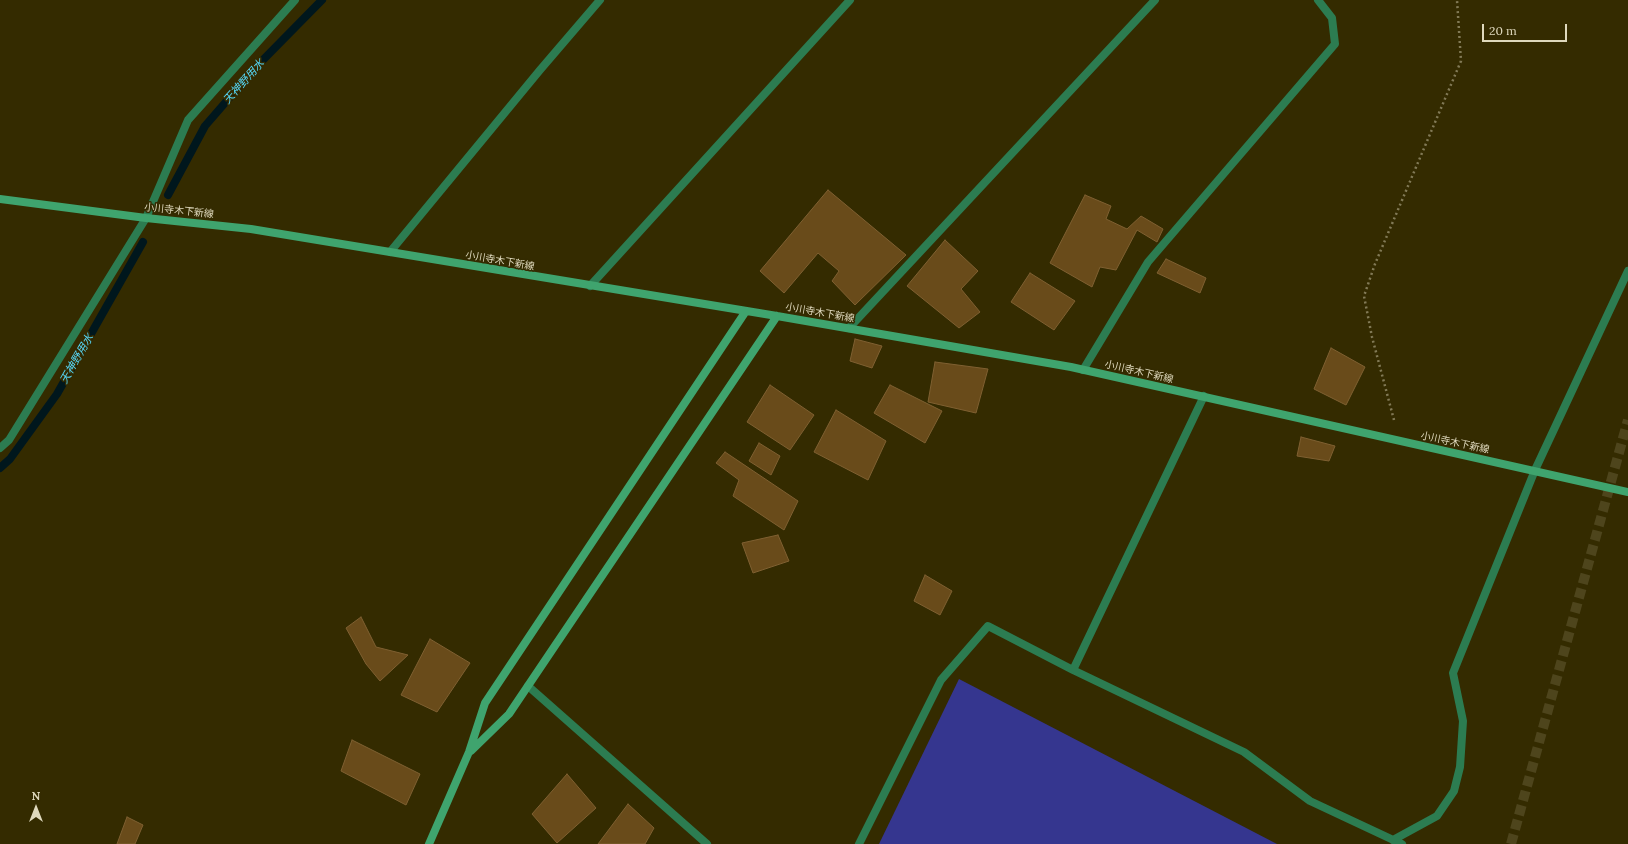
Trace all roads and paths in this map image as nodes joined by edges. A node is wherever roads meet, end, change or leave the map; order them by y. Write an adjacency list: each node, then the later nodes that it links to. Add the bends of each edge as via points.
1 (295, 0): 8 (street, via 188,120)
2 (600, 0): 9 (street)
3 (850, 0): 11 (street)
4 (1155, 0): 14 (street)
5 (1318, 0): 15 (street, via 1332,18 1335,44 1148,262)
6 (1457, 0): 17 (path, via 1461,61 1375,264 1364,296 1372,337)
7 (0, 198): 8 (main road, 小川寺木下新線)
8 (146, 218): 9 (main road, 小川寺木下新線, via 251,229); 18 (street, via 9,440)
9 (390, 252): 11 (main road, 小川寺木下新線)
10 (1628, 271): 19 (street)
11 (590, 286): 12 (main road, 小川寺木下新線)
12 (746, 311): 13 (main road, 小川寺木下新線); 23 (main road, via 485,703)
13 (777, 316): 14 (main road, 小川寺木下新線); 22 (main road)
14 (849, 328): 15 (main road, 小川寺木下新線)
15 (1083, 370): 16 (main road, 小川寺木下新線)
16 (1204, 396): 17 (main road, 小川寺木下新線); 21 (street)
17 (1400, 441): 19 (main road, 小川寺木下新線)
18 (0, 448)
19 (1535, 470): 20 (main road, 小川寺木下新線); 24 (street, via 1453,673 1463,721 1460,767 1454,791 1437,816)
20 (1628, 492)
21 (1073, 670): 24 (street, via 1244,752 1310,801); 27 (street, via 988,626 941,680)
22 (528, 686): 23 (main road, via 509,714); 26 (street)
23 (470, 752): 25 (main road)
24 (1393, 840): 28 (street)
25 (429, 844)
26 (707, 844)
27 (859, 844)
28 (1402, 844)

